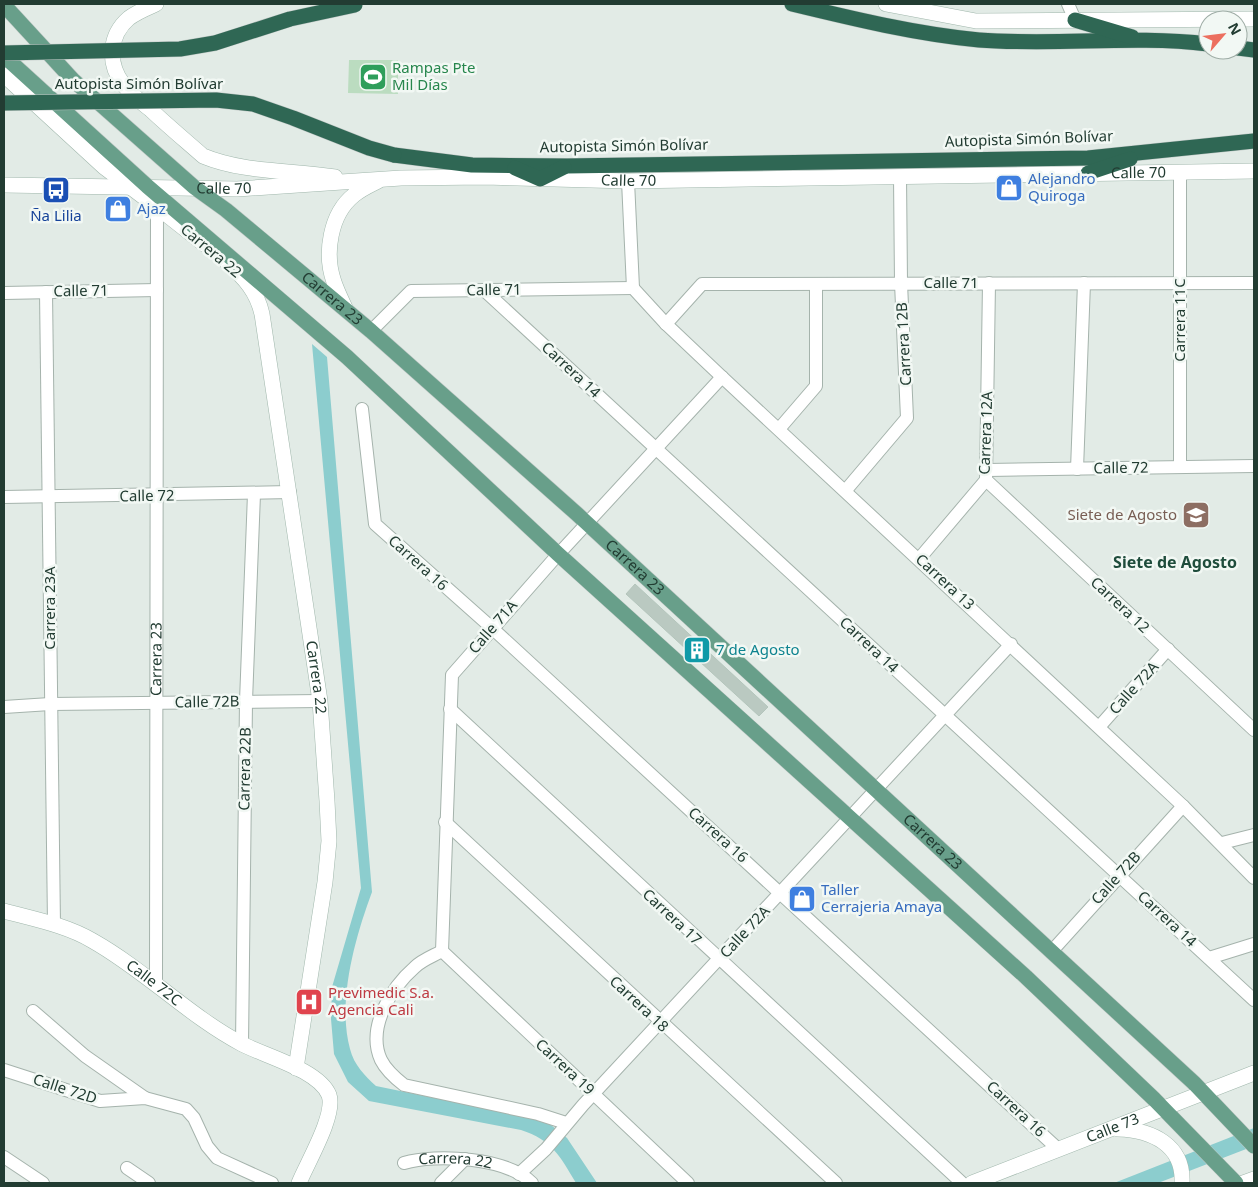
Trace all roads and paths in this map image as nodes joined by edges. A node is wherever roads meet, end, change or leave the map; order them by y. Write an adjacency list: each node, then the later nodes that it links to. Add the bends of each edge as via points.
1 (4, 4): 28 (main road, Carrera 23, via 73,80)
2 (156, 4): 24 (street, via 130,17 121,26 114,39 112,54 123,84 143,104 204,156 215,161 243,168 309,172)
3 (358, 4): 11 (highway, bridge, via 290,19 215,43 180,49)
4 (792, 4): 9 (highway, via 911,31 980,40)
5 (886, 4): 8 (street, via 976,21)
6 (1068, 4): 8 (street)
7 (1254, 19): 8 (street)
8 (1075, 20): 9 (highway)
9 (1145, 41): 10 (highway)
10 (1198, 44)
11 (4, 55): 29 (main road)
12 (4, 75): 27 (street)
13 (4, 103): 16 (highway, Autopista Simón Bolívar, bridge, via 216,100 244,103 394,155)
14 (1254, 141): 15 (highway, Autopista Simón Bolívar)
15 (1157, 150): 17 (highway, Autopista Simón Bolívar, via 1088,158); 20 (highway)
16 (508, 165): 17 (highway, Autopista Simón Bolívar); 23 (highway)
17 (567, 166): 23 (highway)
18 (1254, 171): 19 (street, Calle 70)
19 (1180, 172): 20 (street, Calle 70); 35 (street, Carrera 11C)
20 (1088, 173): 21 (street, Calle 70)
21 (900, 176): 25 (street, Calle 70); 30 (street, Carrera 12B)
22 (382, 178): 23 (street, Calle 70); 24 (street, Calle 70); 41 (street, via 354,195 332,231 329,250 333,281)
23 (540, 179): 25 (street, Calle 70)
24 (357, 180): 28 (street, Calle 70, via 237,189)
25 (628, 181): 36 (street)
26 (4, 185): 27 (street, Calle 70)
27 (126, 186): 29 (street, Calle 70); 29 (street)
28 (194, 188): 29 (street, Calle 70); 41 (main road, Carrera 23, via 226,210)
29 (154, 196): 37 (street, Carrera 23); 53 (street, Carrera 22, via 237,272 259,300); 59 (main road, via 347,358)
30 (901, 283): 31 (street, Calle 71); 34 (street, Calle 71); 52 (street, Carrera 12B, via 907,418)
31 (990, 283): 32 (street, Calle 71); 51 (street, Carrera 12A)
32 (1084, 283): 35 (street, Calle 71); 50 (street)
33 (1254, 283): 35 (street, Calle 71)
34 (816, 284): 42 (street, Calle 71, via 702,284); 46 (street, via 816,386)
35 (1180, 284): 49 (street, Carrera 11C)
36 (633, 288): 38 (street, Calle 71); 42 (street, Carrera 13)
37 (157, 290): 39 (street, Calle 71); 55 (street, Carrera 23)
38 (484, 290): 43 (street, Calle 71, via 411,292); 47 (street, Carrera 14)
39 (46, 292): 40 (street, Calle 71); 57 (street, Carrera 23A)
40 (4, 294)
41 (346, 310): 43 (main road, Carrera 23)
42 (666, 324): 44 (street, Carrera 13)
43 (371, 331): 58 (main road, Carrera 23)
44 (722, 377): 46 (street, Carrera 13); 47 (street, Calle 71A)
45 (362, 409): 61 (street, Carrera 16, via 375,524)
46 (779, 429): 52 (street, Carrera 13)
47 (656, 448): 58 (street, Calle 71A); 70 (street, Carrera 14)
48 (1254, 466): 49 (street, Calle 72)
49 (1180, 467): 50 (street, Calle 72)
50 (1077, 469): 51 (street, Calle 72)
51 (987, 475): 60 (street, Carrera 12A); 63 (street, Carrera 12)
52 (846, 490): 60 (street, Carrera 13)
53 (290, 492): 54 (street, Calle 72); 64 (street, Carrera 22)
54 (254, 494): 55 (street, Calle 72); 65 (street, Carrera 22B)
55 (157, 496): 57 (street, Calle 72); 66 (street, Carrera 23)
56 (4, 497): 57 (street, Calle 72)
57 (49, 497): 67 (street, Carrera 23A)
58 (588, 523): 59 (street, Calle 71A); 73 (main road, Carrera 23)
59 (558, 554): 61 (street, Calle 71A); 75 (main road)
60 (919, 559): 62 (street, Carrera 13)
61 (492, 628): 69 (street, Calle 71A, via 452,674); 81 (street, Carrera 16)
62 (1011, 644): 70 (street, Calle 72A); 71 (street, Carrera 13)
63 (1168, 649): 71 (street, Calle 72A); 72 (street, Carrera 12)
64 (320, 700): 65 (street, Calle 72B); 94 (street, Carrera 22, via 329,841 326,882)
65 (246, 701): 66 (street, Calle 72B); 93 (street, Carrera 22B)
66 (156, 703): 67 (street, Calle 72B); 89 (street, Carrera 23)
67 (50, 704): 68 (street, Calle 72B); 83 (street, Carrera 23A)
68 (4, 707)
69 (450, 709): 76 (street, Calle 71A); 88 (street, Carrera 17)
70 (946, 715): 73 (street, Calle 72A); 79 (street, Carrera 14)
71 (1099, 727): 74 (street, Carrera 13)
72 (1254, 730)
73 (878, 789): 75 (street, Calle 72A); 86 (main road, Carrera 23)
74 (1183, 806): 78 (street, Carrera 13); 79 (street, Calle 72B)
75 (851, 817): 81 (street, Calle 72A); 100 (main road, via 1026,977)
76 (445, 822): 85 (street, Calle 71A); 92 (street, Carrera 18)
77 (1254, 835): 78 (street)
78 (1222, 843): 80 (street, Carrera 13)
79 (1119, 875): 86 (street, Calle 72B); 87 (street, Carrera 14)
80 (1254, 878)
81 (781, 893): 88 (street, Calle 72A); 104 (street, Carrera 16)
82 (4, 911): 83 (street, Calle 72C)
83 (54, 924): 89 (street, Calle 72C, via 93,940)
84 (1254, 944): 87 (street)
85 (442, 951): 97 (street, Carrera 19); 101 (street, via 416,965 391,992 380,1021 377,1042 380,1059 389,1073 404,1085 538,1114)
86 (1050, 952): 99 (main road, Carrera 23)
87 (1209, 958): 90 (street, Carrera 14)
88 (719, 960): 92 (street, Calle 72A); 121 (street, Carrera 17)
89 (156, 984): 93 (street, Calle 72C)
90 (1254, 1000)
91 (33, 1011): 98 (street, via 86,1056)
92 (660, 1023): 97 (street, Calle 72A); 120 (street, Carrera 18)
93 (242, 1044): 94 (street, Calle 72C)
94 (296, 1068): 110 (street, via 325,1087 330,1100 328,1117)
95 (4, 1070): 98 (street, Calle 72D, via 100,1102)
96 (1254, 1073): 99 (street, Calle 73)
97 (594, 1094): 101 (street, Calle 72A); 119 (street, Carrera 19)
98 (145, 1098): 115 (street, Calle 72D, via 186,1109 217,1158)
99 (1208, 1098): 100 (street, Calle 73); 103 (main road, Carrera 23)
100 (1168, 1114): 102 (street, Calle 73); 112 (main road)
101 (564, 1126): 109 (street, Calle 72A, via 546,1149)
102 (1114, 1129): 104 (street, Calle 73); 123 (street, via 1159,1137 1172,1150 1181,1168)
103 (1254, 1146)
104 (1058, 1149): 122 (street, Calle 73)
105 (4, 1157): 113 (street)
106 (465, 1159): 107 (street, Carrera 22, via 434,1157); 109 (street, Carrera 22); 117 (street)
107 (404, 1163)
108 (127, 1168): 114 (street)
109 (519, 1174): 118 (street, Carrera 22)
110 (302, 1178): 116 (street)
111 (1254, 1179): 112 (street)
112 (1237, 1182)
113 (43, 1183)
114 (149, 1183)
115 (272, 1183)
116 (315, 1183)
117 (441, 1183)
118 (532, 1183)
119 (688, 1183)
120 (836, 1183)
121 (962, 1183)
122 (972, 1183)
123 (1182, 1183)

